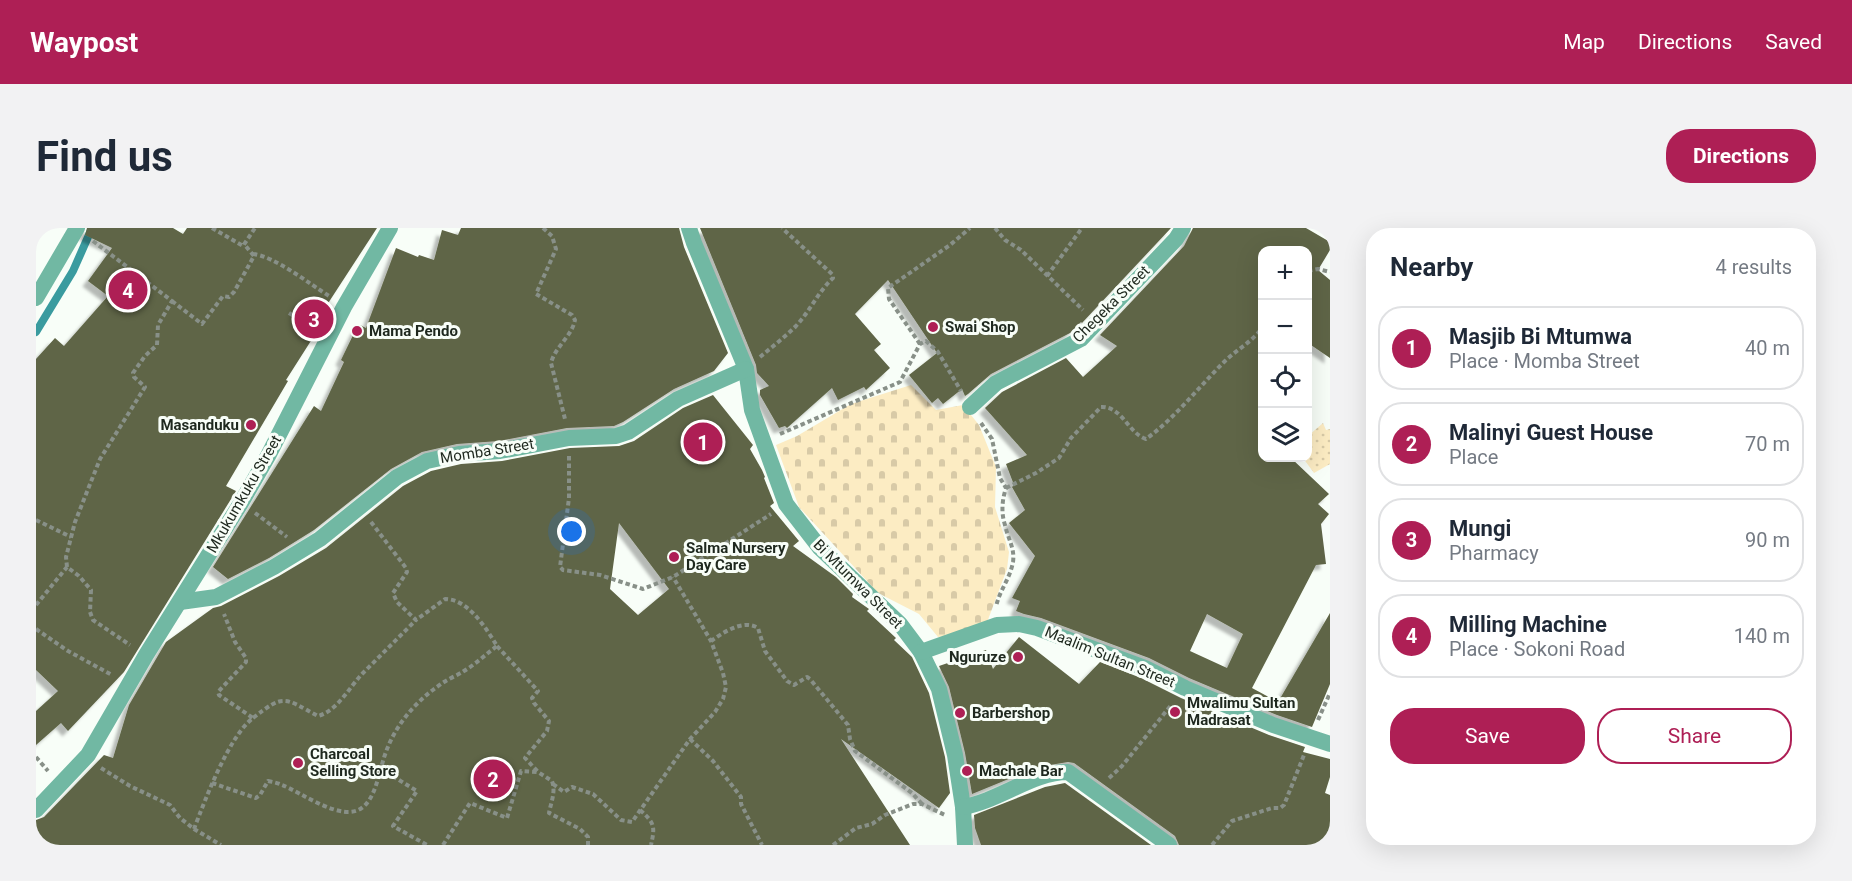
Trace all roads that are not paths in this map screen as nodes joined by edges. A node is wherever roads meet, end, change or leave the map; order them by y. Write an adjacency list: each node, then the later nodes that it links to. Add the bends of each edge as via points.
1 (77, 228): 5 (street)
2 (390, 228): 8 (street, Mkukumkuku Street, via 344,307 268,456)
3 (689, 228): 6 (street, Bi Mtumwa Street)
4 (1183, 228): 7 (street, Chegeka Street, via 1081,339 996,383)
5 (36, 298)
6 (746, 369): 8 (street, Momba Street, via 678,399 616,436 569,438 427,461 397,477 327,534 246,583 216,597); 9 (street, Bi Mtumwa Street, via 752,410 786,504 820,548 900,624)
7 (970, 407)
8 (180, 602): 11 (street, Mkukumkuku Street, via 88,755)
9 (921, 652): 10 (street, Maalim Sultan Street, via 993,625 1019,624 1145,668 1273,725); 12 (street, Bi Mtumwa Street, via 939,689 955,755)
10 (1330, 744)
11 (36, 810)
12 (963, 813): 13 (street, Bi Mtumwa Street); 14 (street, via 1035,780 1068,772)
13 (965, 845)
14 (1170, 845)

